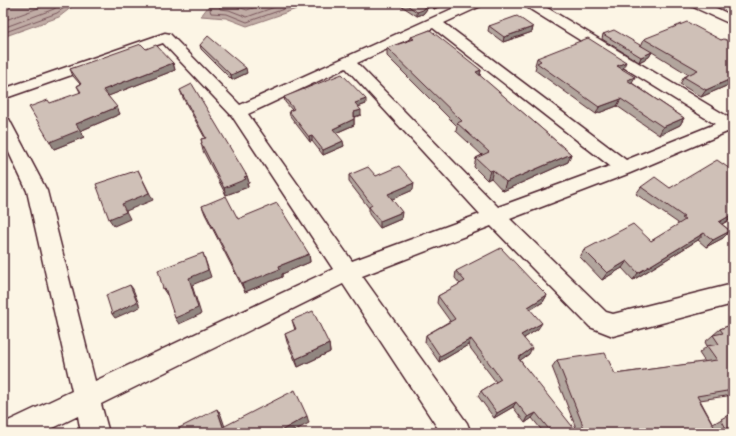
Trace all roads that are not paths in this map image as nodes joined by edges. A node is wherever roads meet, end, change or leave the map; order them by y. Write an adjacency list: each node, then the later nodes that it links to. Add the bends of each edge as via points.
1 (476, 3): 5 (street)
2 (530, 3): 10 (street)
3 (696, 3): 4 (street)
4 (733, 21)
5 (434, 22): 6 (street); 11 (street)
6 (348, 62): 8 (street); 12 (street)
7 (3, 94): 8 (street, via 165,37)
8 (238, 112): 13 (street)
9 (3, 123): 15 (street, via 37,191)
10 (732, 125): 11 (street)
11 (624, 168): 12 (street)
12 (495, 217): 13 (street); 14 (street, via 598,320 605,323 613,325)
13 (346, 272): 15 (street); 18 (street)
14 (733, 294)
15 (87, 398): 16 (street); 17 (street)
16 (14, 433)
17 (95, 433)
18 (457, 433)

